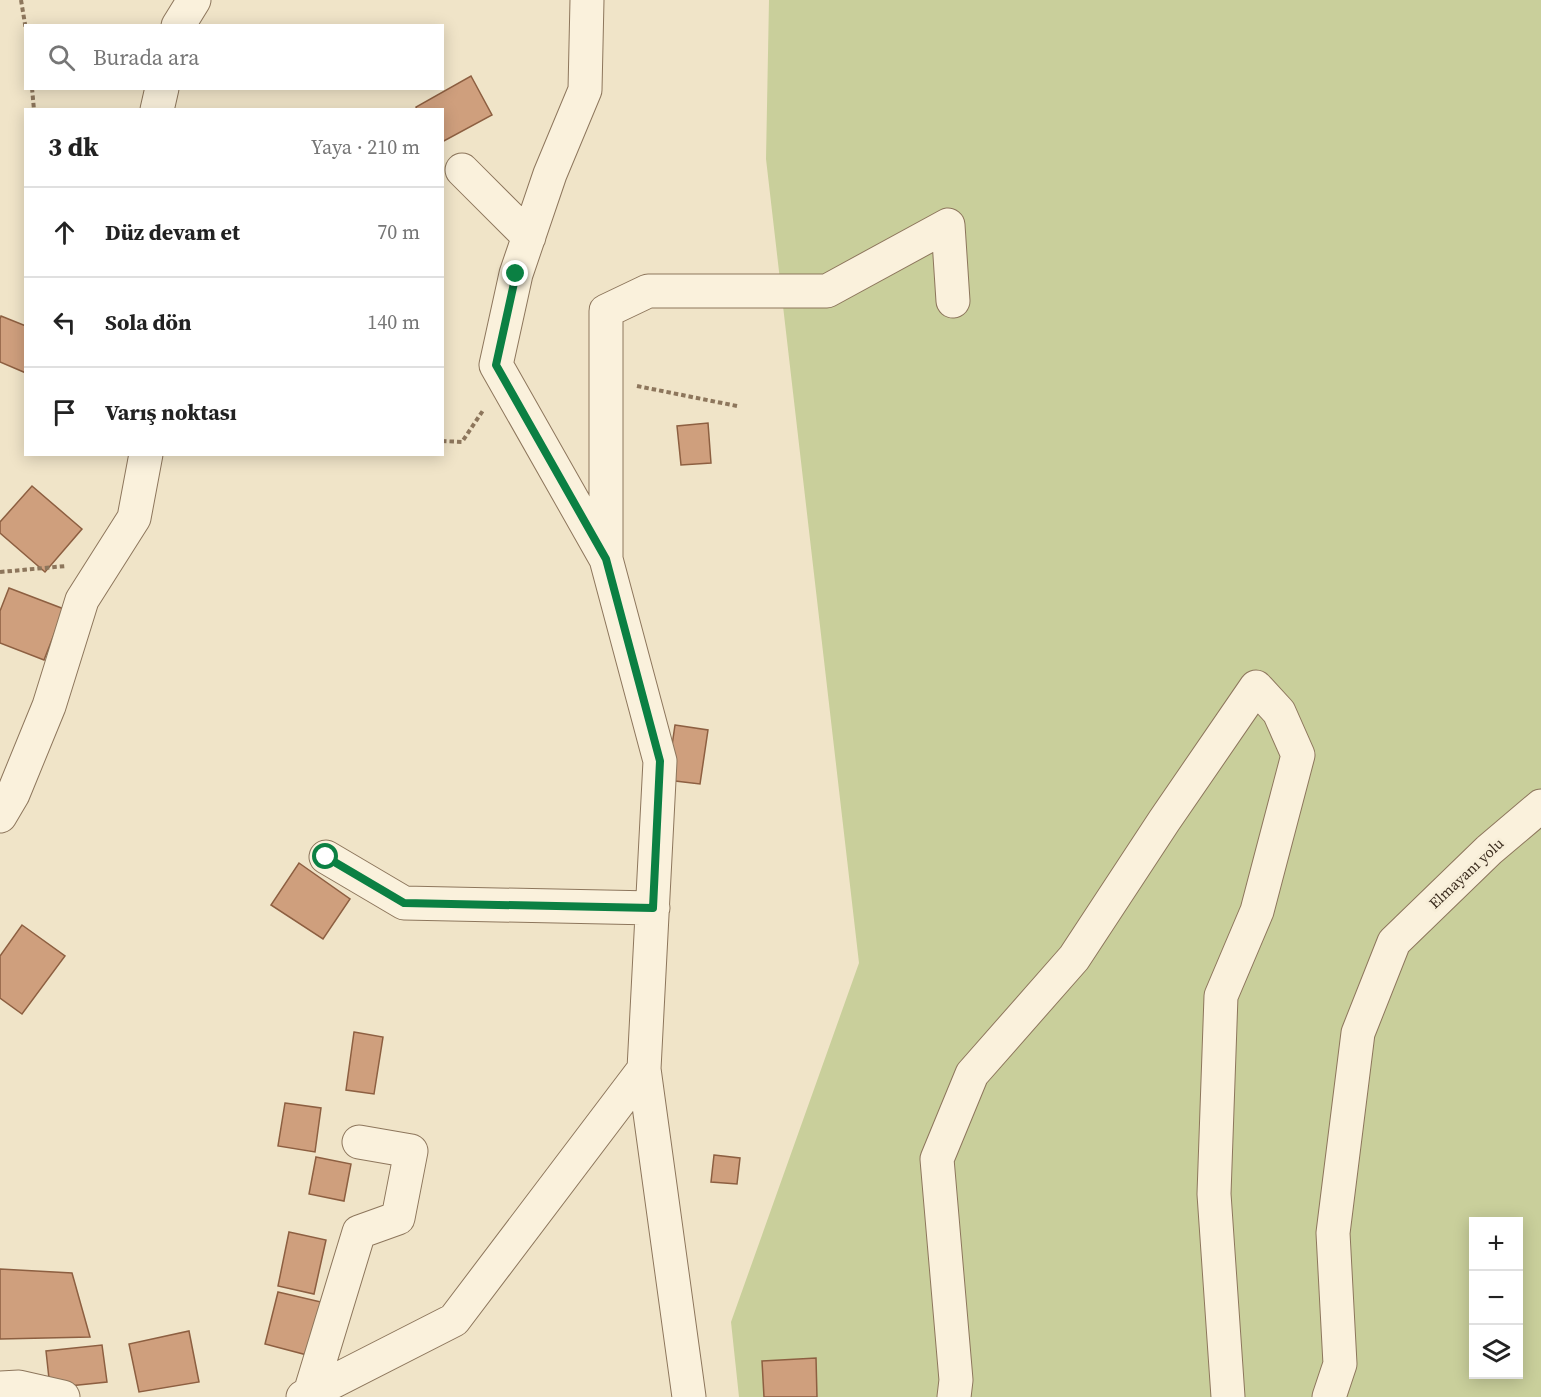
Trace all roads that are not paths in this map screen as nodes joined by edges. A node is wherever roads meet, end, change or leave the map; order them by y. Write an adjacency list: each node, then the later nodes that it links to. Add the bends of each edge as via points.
1 (194, 0): 3 (street)
2 (587, 0): 7 (street, via 585,90)
3 (179, 24)
4 (162, 90): 5 (street)
5 (157, 108)
6 (462, 170): 7 (street)
7 (529, 237): 10 (street, via 516,274 496,365)
8 (952, 301): 10 (street, via 948,225 827,291 648,291 606,311)
9 (146, 456): 12 (street, via 134,518 82,600 49,706 14,794)
10 (606, 559): 14 (street, via 660,761)
11 (1541, 806): 23 (street, Elmayanı yolu, via 1489,849 1394,942 1358,1033 1333,1233 1340,1364)
12 (0, 816)
13 (326, 857): 14 (street, via 404,903)
14 (653, 908): 15 (street)
15 (644, 1069): 18 (street, via 454,1320); 20 (street)
16 (359, 1142): 18 (street, via 411,1151 398,1218 359,1232)
17 (13, 1391): 19 (street)
18 (306, 1395)
19 (63, 1397)
20 (689, 1397)
21 (954, 1397): 22 (street, via 956,1380 937,1159 972,1074 1074,958 1256,687 1280,712 1298,754 1257,911 1221,996 1214,1194)
22 (1228, 1397)
23 (1329, 1397)

